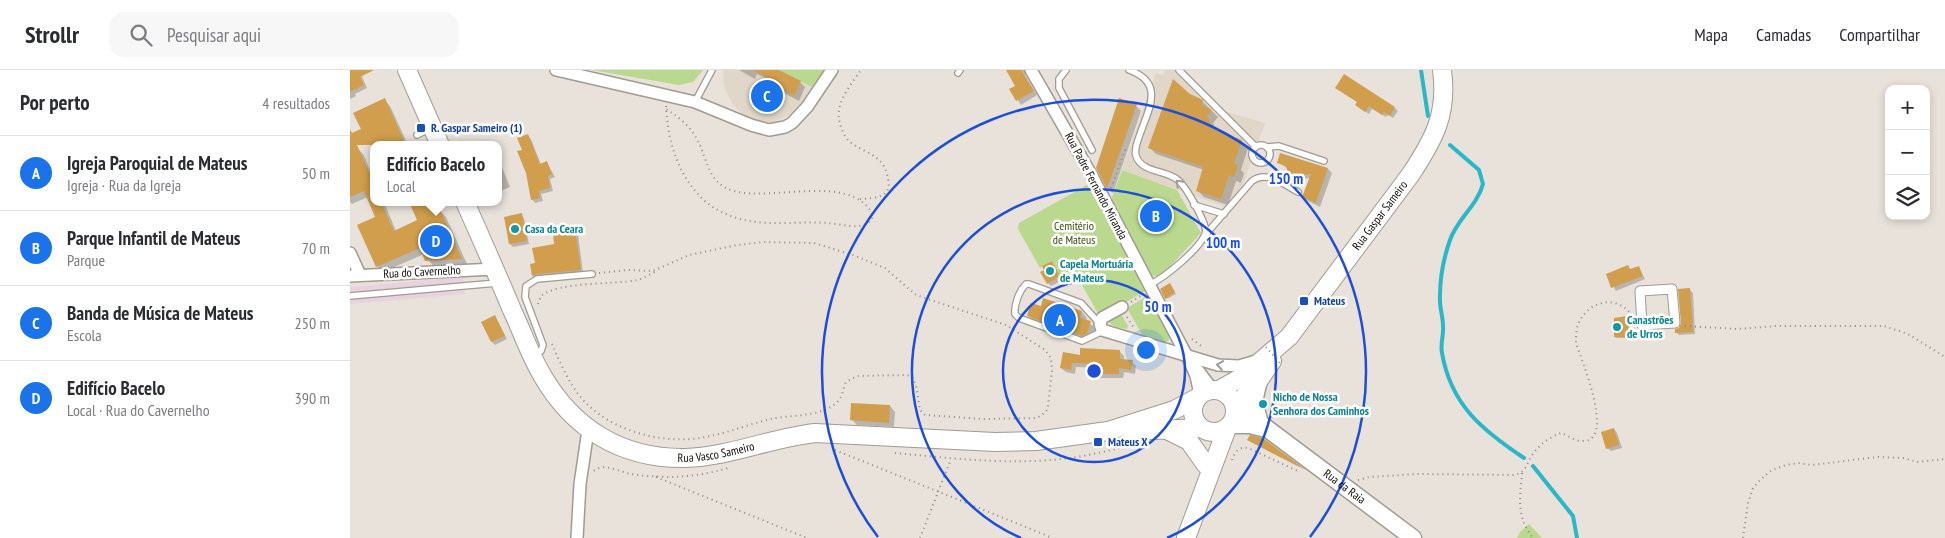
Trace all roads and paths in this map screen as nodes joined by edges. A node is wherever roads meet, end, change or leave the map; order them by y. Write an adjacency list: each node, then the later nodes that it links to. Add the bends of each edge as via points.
1 (407, 70): 14 (main road, via 424,131)
2 (556, 70): 11 (street)
3 (712, 70): 12 (lane)
4 (832, 70): 12 (street, via 807,107 785,127 760,128)
5 (861, 70): 24 (path, via 839,110 840,126 848,139 881,162 888,175 889,188 877,198)
6 (1066, 70): 18 (lane, via 1059,79 1059,88)
7 (1129, 70): 15 (lane, via 1142,76 1152,91)
8 (1179, 70): 16 (lane)
9 (1442, 70): 45 (main road, Rua Gaspar Sameiro, via 1444,100 1441,116 1426,150 1309,312)
10 (1036, 72): 34 (street, Rua Padre Fernando Miranda)
11 (665, 94): 12 (street); 13 (path)
12 (695, 102)
13 (666, 109): 24 (path, via 693,132 710,172 724,188 765,195 834,191); 24 (path, via 676,162 707,203 727,214 771,224 858,226 872,220 873,215)
14 (435, 141)
15 (1135, 147): 22 (path, via 1127,144); 25 (lane, one-way to 15, via 1179,181 1144,166 1136,157)
16 (1256, 147): 17 (lane); 20 (lane, via 1252,152 1253,158)
17 (1267, 147): 19 (lane, via 1279,146); 20 (lane, via 1269,158)
18 (1092, 150)
19 (1324, 161)
20 (1260, 163): 21 (lane)
21 (1260, 176): 23 (lane); 27 (lane)
22 (1112, 186)
23 (1298, 192)
24 (860, 199)
25 (1194, 205): 27 (lane); 28 (lane, via 1206,228)
26 (467, 206): 33 (main road, Rua Vasco Sameiro)
27 (1224, 214): 28 (lane)
28 (1205, 235): 34 (lane, via 1177,266)
29 (350, 253): 32 (street)
30 (658, 270): 31 (path); 38 (path, via 636,280 548,292 539,300); 43 (path, via 694,254 748,243 814,243 853,255 885,268 916,295 1006,324 1045,350 1051,358 1052,371 1048,406 1042,416 1032,419 925,415 920,410 912,377 857,376 846,382 836,403 821,411 771,419 706,437 659,438 626,428 594,410 576,392)
31 (592, 274): 47 (lane, via 536,279 526,286 525,297 543,345 541,351)
32 (355, 276): 33 (street, Rua do Cavernelho)
33 (498, 276): 36 (lane); 47 (main road, Rua Vasco Sameiro)
34 (1150, 288): 37 (path); 48 (street, Rua Padre Fernando Miranda)
35 (1672, 289): 35 (street, via 1640,291 1642,325 1675,323)
36 (350, 296)
37 (1122, 307): 41 (street, via 1102,318); 44 (path)
38 (539, 310)
39 (1632, 316): 69 (path, via 1619,304 1610,302 1591,308 1580,321 1576,343 1598,425 1588,440 1562,433 1549,438 1532,455)
40 (1685, 326): 49 (path, via 1737,329 1884,326 1908,334)
41 (1101, 328): 41 (lane, via 1081,303 1029,284 1022,288 1014,310 1019,318 1082,341); 44 (street)
42 (1188, 336): 46 (path)
43 (551, 340)
44 (1142, 343): 48 (street)
45 (1274, 346): 48 (street, one-way to 48, via 1256,361 1239,366 1218,365); 50 (path, bridge); 51 (main road); 52 (main road, via 1242,377)
46 (1205, 348)
47 (532, 355): 56 (main road, Rua Vasco Sameiro, via 561,403)
48 (1186, 356): 52 (street, Rua Padre Fernando Miranda)
49 (1945, 357)
50 (1280, 364)
51 (1259, 380): 53 (main road); 54 (main road, via 1254,402)
52 (1207, 393): 53 (main road, via 1230,396); 57 (main road, via 1192,411 1193,418); 58 (main road, via 1174,410)
53 (1231, 417): 54 (main road); 57 (main road, via 1214,432); 59 (main road); 74 (main road)
54 (1260, 424): 59 (main road)
55 (1165, 429): 57 (main road); 58 (main road); 65 (main road, via 1189,441)
56 (588, 430): 58 (main road, Rua Vasco Sameiro, via 609,442 645,455 686,458 815,433 995,442 1036,441); 75 (street)
57 (1204, 430): 65 (main road)
58 (1108, 431)
59 (1275, 434): 72 (main road, Rua da Raia)
60 (1131, 446): 63 (path, via 1062,459 997,461)
61 (840, 449): 73 (path, via 832,448)
62 (894, 453): 63 (path)
63 (951, 458): 73 (path)
64 (1945, 459): 82 (path, via 1917,462 1877,457 1812,465 1786,464 1772,470 1753,488)
65 (1206, 465): 74 (main road)
66 (1230, 466): 68 (path, via 1235,453 1244,447)
67 (733, 467): 71 (path, via 681,478)
68 (1301, 472)
69 (1522, 473): 72 (path, via 1508,476 1388,476 1360,479); 81 (path, via 1520,511 1524,526)
70 (591, 474): 71 (path, via 598,467 605,466)
71 (654, 476): 76 (path)
72 (1344, 486): 80 (main road, Rua da Raia)
73 (938, 491): 77 (path); 78 (path)
74 (1199, 505): 79 (main road)
75 (577, 538)
76 (807, 538)
77 (920, 538)
78 (1053, 538)
79 (1186, 538)
80 (1413, 538)
81 (1533, 538)
82 (1743, 538)

